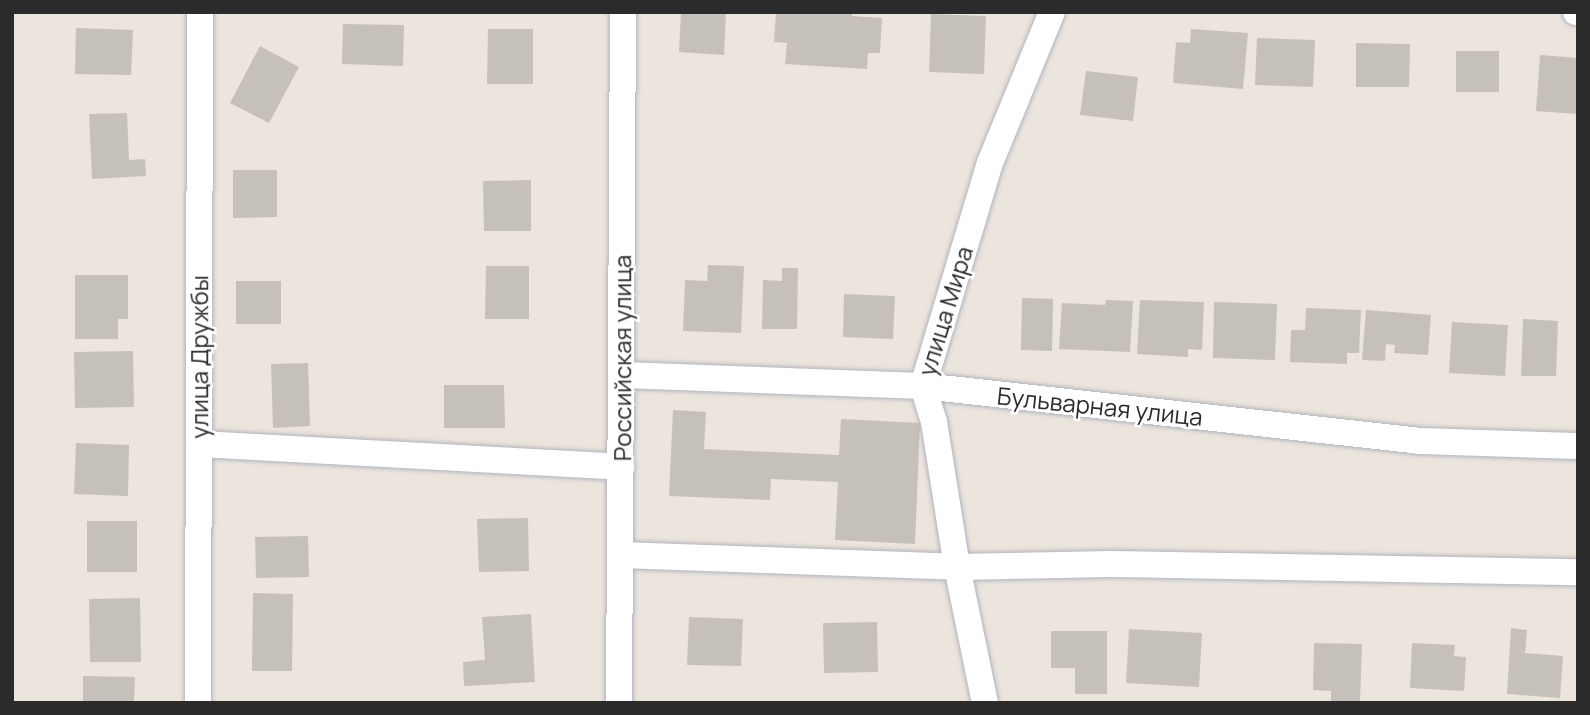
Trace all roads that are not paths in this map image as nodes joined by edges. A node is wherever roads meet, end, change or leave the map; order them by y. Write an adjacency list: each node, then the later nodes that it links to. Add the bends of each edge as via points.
1 (200, 12): 6 (street, улица Дружбы)
2 (623, 12): 4 (street, Российская улица)
3 (1052, 12): 5 (street, улица Мира, via 990,163)
4 (622, 375): 5 (street, Бульварная улица); 8 (street, Российская улица)
5 (923, 386): 7 (street, Бульварная улица, via 1418,441); 10 (street, улица Мира, via 934,422)
6 (199, 444): 8 (street); 12 (street, улица Дружбы)
7 (1578, 446)
8 (621, 467): 9 (street, Российская улица)
9 (620, 555): 10 (street); 13 (street, Российская улица)
10 (957, 567): 11 (street, via 1110,564); 14 (street, улица Мира)
11 (1578, 572)
12 (198, 703)
13 (618, 703)
14 (985, 703)

